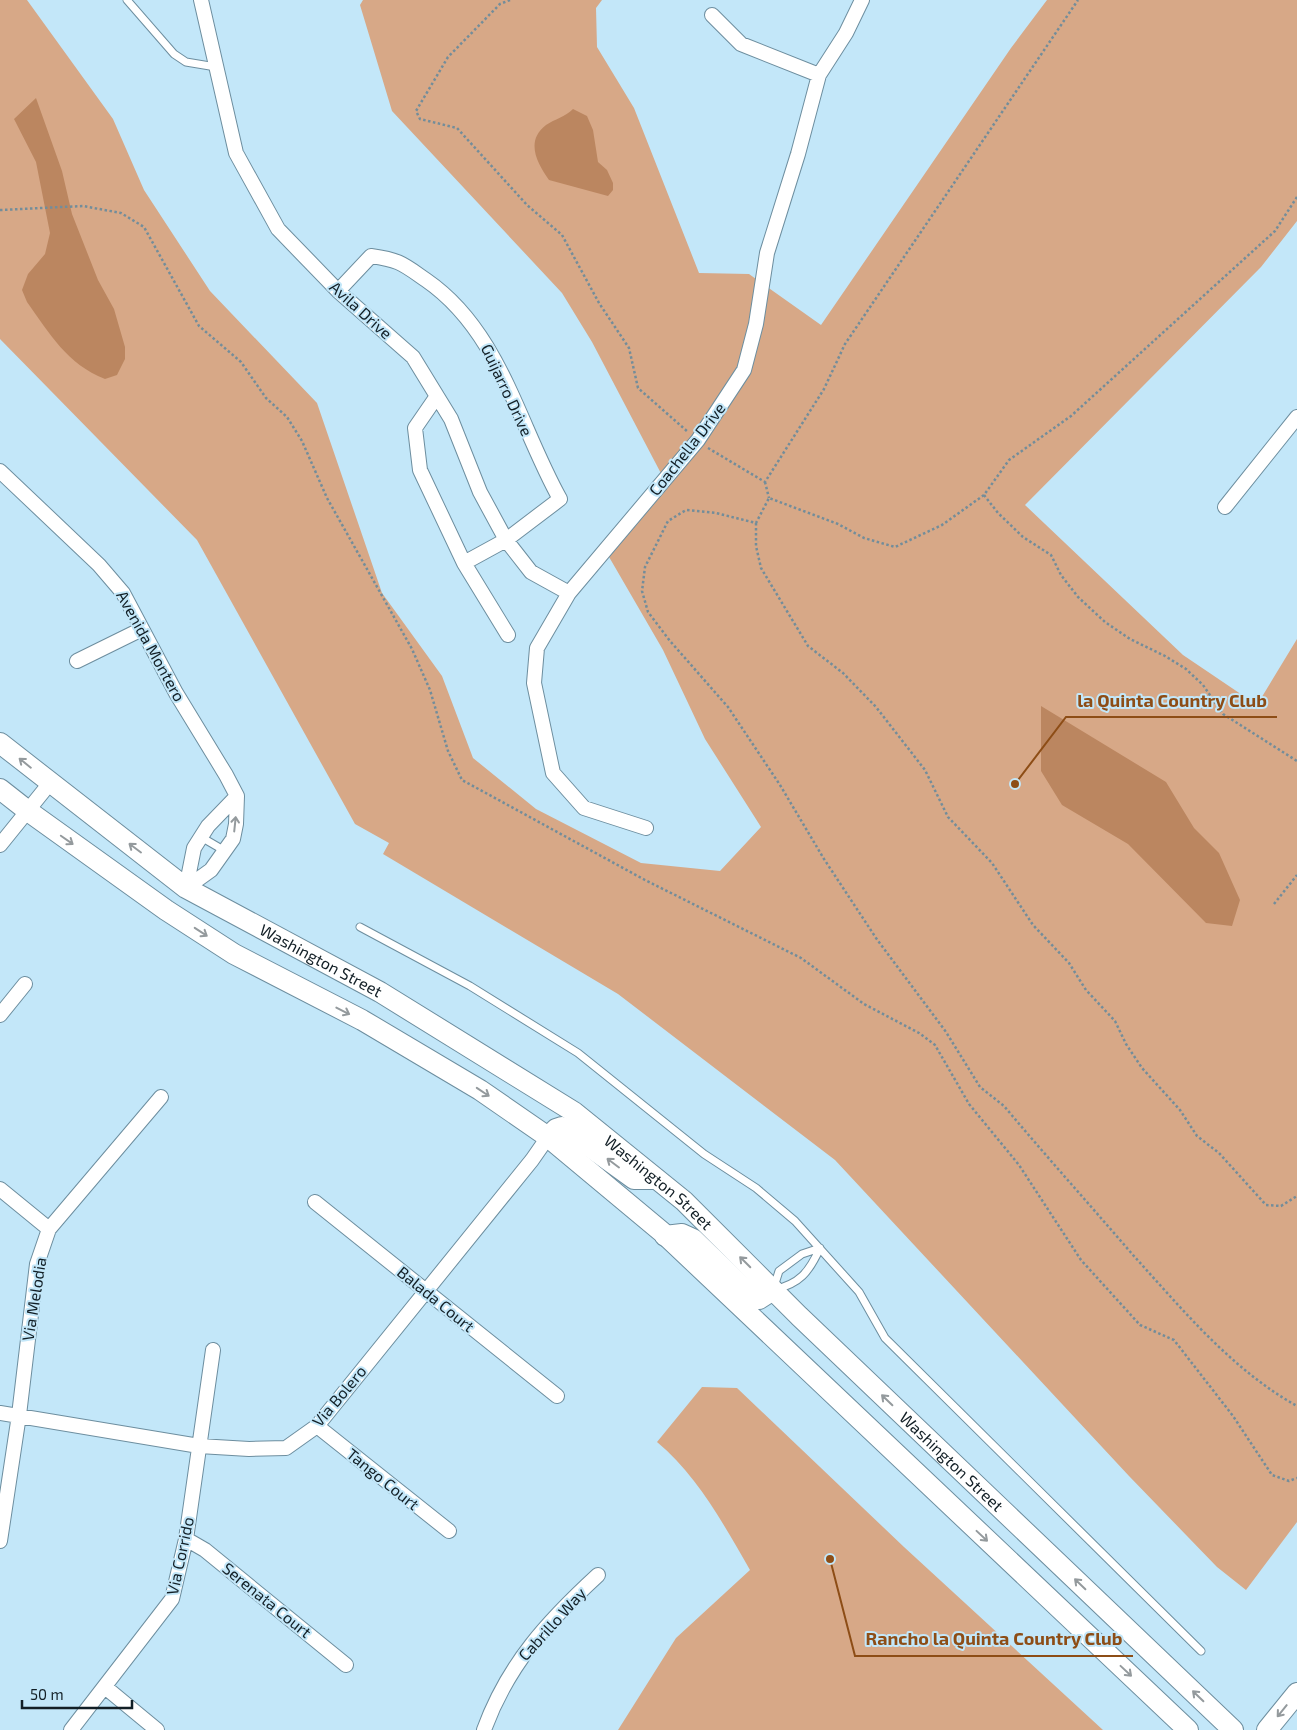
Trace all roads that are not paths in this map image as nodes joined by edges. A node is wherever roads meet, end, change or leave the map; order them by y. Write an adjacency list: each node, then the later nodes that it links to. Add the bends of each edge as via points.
1 (127, 0): 5 (lane, via 174,54 186,62)
2 (200, 0): 5 (street, Avila Drive)
3 (862, 0): 6 (street, Coachella Drive, via 846,33)
4 (712, 14): 6 (street, via 741,44)
5 (217, 67): 7 (street, Avila Drive, via 236,153 278,229)
6 (819, 75): 14 (street, Coachella Drive, via 767,253 756,324 744,370 698,440)
7 (338, 290): 8 (street, Avila Drive, via 413,357); 12 (street, Guijarro Drive, via 371,256 397,259 447,294 482,337 506,381 560,499)
8 (437, 396): 12 (street, Avila Drive, via 451,419 480,492); 13 (street, via 415,428 420,470)
9 (1297, 417): 11 (street)
10 (1, 474): 15 (street, Avenida Montero, via 99,564 124,593)
11 (1224, 506)
12 (506, 540): 13 (street); 14 (street, Avila Drive, via 532,572)
13 (464, 563): 16 (street)
14 (569, 593): 23 (street, Coachella Drive, via 537,648 534,683 553,773 584,808)
15 (142, 629): 17 (street); 21 (street, Avenida Montero)
16 (508, 635)
17 (77, 661)
18 (0, 743): 19 (main road, Washington Street, one-way to 18)
19 (50, 783): 22 (street); 27 (main road, Washington Street, one-way to 19)
20 (0, 789): 22 (main road, Washington Street)
21 (236, 796): 24 (street); 26 (street, Avenida Montero, one-way to 21, via 233,839)
22 (28, 812): 25 (street); 32 (main road, Washington Street, one-way to 32, via 234,954 362,1020 480,1090)
23 (646, 828)
24 (201, 837): 26 (lane); 27 (street, via 194,848)
25 (0, 845)
26 (225, 851): 27 (street, Avenida Montero, via 211,870)
27 (186, 888): 33 (main road, Washington Street, via 380,992 574,1112)
28 (360, 927): 38 (lane, via 470,986 578,1053 704,1154 756,1188 795,1220)
29 (25, 984): 30 (street)
30 (0, 1016)
31 (161, 1098): 36 (street, Via Melodia)
32 (548, 1137): 33 (main road, one-way to 32, via 634,1179 562,1127); 37 (main road, Washington Street); 39 (street, Via Bolero)
33 (656, 1179): 40 (main road, Washington Street, one-way to 33, via 684,1201)
34 (0, 1189): 36 (street)
35 (315, 1202): 39 (street, Balada Court)
36 (49, 1229): 44 (street, Via Melodia, via 37,1264)
37 (665, 1236): 40 (main road, via 682,1234 693,1239 753,1297 759,1299); 58 (main road, Washington Street, one-way to 58)
38 (820, 1248): 40 (lane, via 812,1265 792,1286); 40 (lane, via 802,1254 779,1270); 51 (lane, via 859,1292 884,1338)
39 (426, 1290): 42 (street, Balada Court); 45 (street, Via Bolero)
40 (773, 1290): 59 (main road, Washington Street, one-way to 40)
41 (213, 1350): 46 (street, Via Corrido)
42 (557, 1396)
43 (0, 1413): 44 (street, Via Bolero)
44 (19, 1415): 46 (street, Via Bolero); 49 (street, Via Melodia)
45 (316, 1426): 46 (street, Via Bolero, via 286,1448); 47 (street, Tango Court)
46 (199, 1446): 48 (street, Via Corrido)
47 (449, 1531)
48 (186, 1539): 52 (street, Serenata Court, via 205,1550); 53 (street, Via Corrido, via 172,1599)
49 (0, 1541)
50 (598, 1575): 57 (street, Cabrillo Way, via 562,1609 518,1661)
51 (1201, 1651)
52 (346, 1665)
53 (105, 1687): 55 (street, Via Corrido); 56 (street)
54 (1297, 1693): 60 (main road, one-way to 60)
55 (71, 1730)
56 (157, 1730)
57 (484, 1730)
58 (1188, 1730)
59 (1233, 1730)
60 (1267, 1730)

